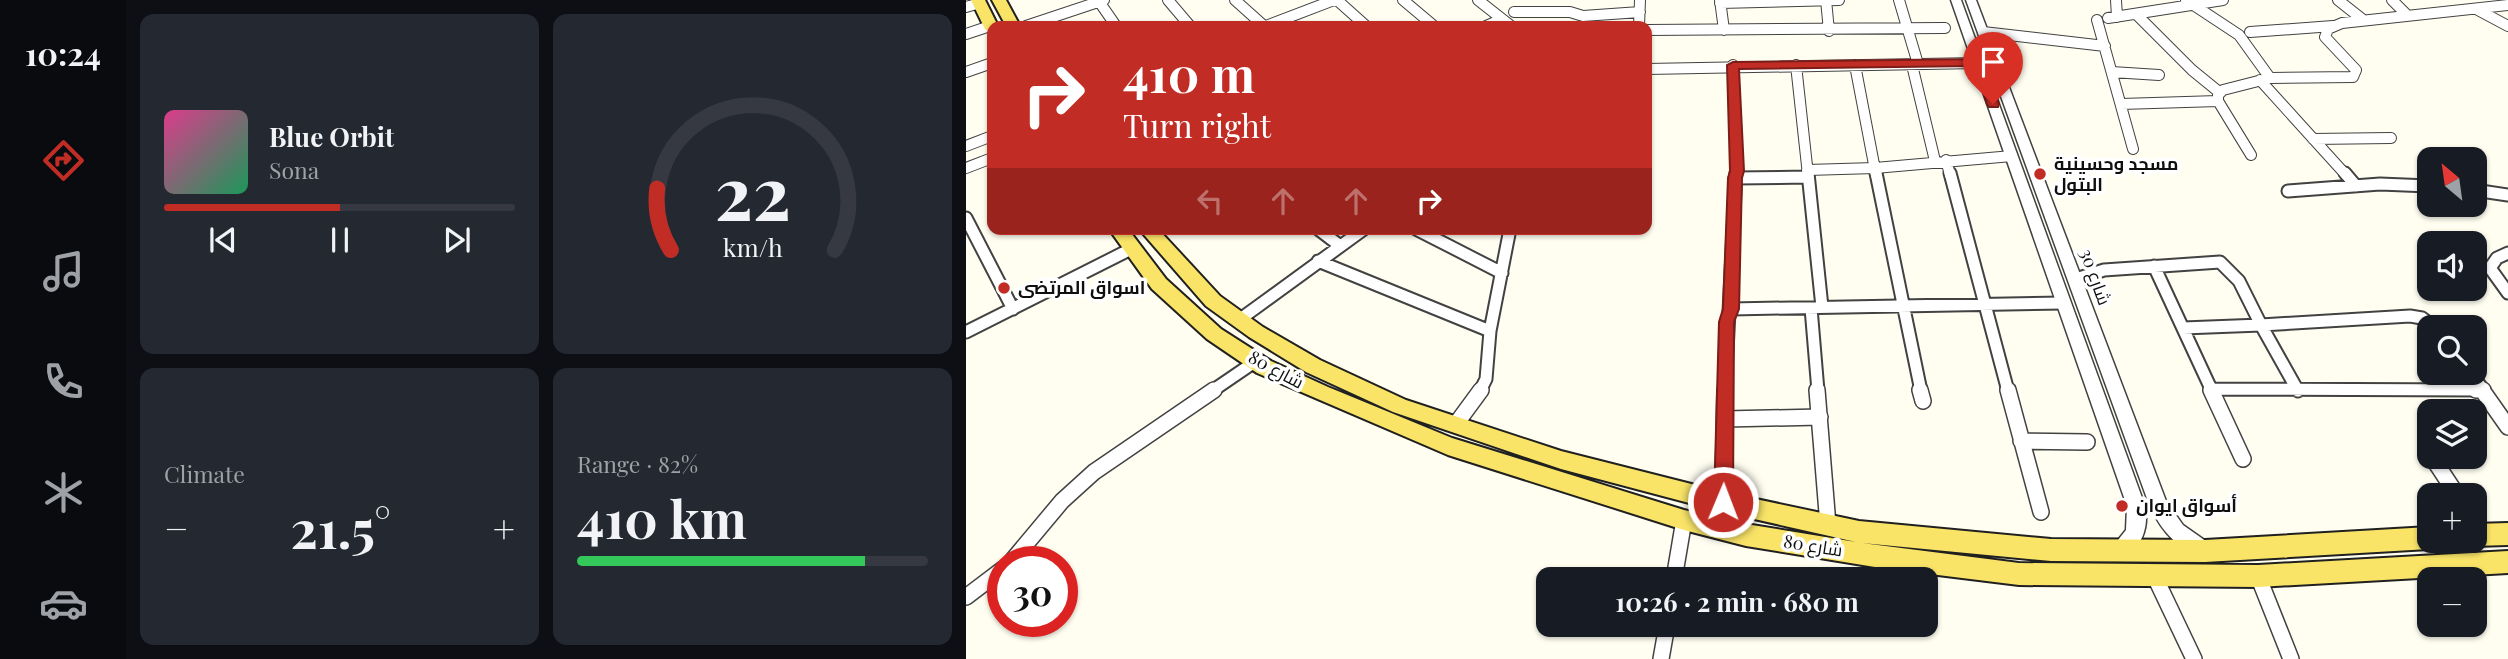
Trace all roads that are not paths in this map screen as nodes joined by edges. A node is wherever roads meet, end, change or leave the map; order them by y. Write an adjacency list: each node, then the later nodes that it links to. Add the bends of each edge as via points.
1 (999, 0): 39 (main road)
2 (1168, 0): 42 (street)
3 (1235, 0): 43 (street)
4 (1307, 0): 27 (street)
5 (1336, 0): 27 (street); 46 (street)
6 (1403, 0): 47 (street)
7 (1478, 0): 48 (street)
8 (1518, 0): 29 (street)
9 (1573, 0): 30 (street)
10 (1640, 0): 31 (street)
11 (1827, 0): 12 (street); 22 (street); 59 (street)
12 (1839, 0)
13 (1899, 0): 56 (street)
14 (1956, 0): 64 (street)
15 (1971, 0): 60 (street, شارع 30)
16 (2116, 0): 35 (street)
17 (2223, 0): 24 (street)
18 (2338, 0): 37 (street)
19 (2392, 0): 33 (street)
20 (2460, 0): 28 (street)
21 (1100, 1): 40 (street); 41 (street)
22 (1771, 1): 23 (street)
23 (1720, 2): 58 (street)
24 (2190, 2): 32 (street); 74 (street, via 2239,35)
25 (975, 4): 38 (main road)
26 (2508, 5): 28 (street)
27 (1315, 7): 36 (street)
28 (2468, 8): 33 (street); 53 (street)
29 (1514, 12): 30 (street); 49 (street)
30 (1570, 12): 34 (street)
31 (1640, 12): 34 (street); 51 (street)
32 (2136, 14): 35 (street); 76 (street)
33 (2407, 15): 37 (street)
34 (1583, 16): 50 (street)
35 (2108, 18): 63 (street)
36 (1286, 19): 44 (street); 45 (street)
37 (2362, 19): 52 (street)
38 (987, 21)
39 (1010, 21)
40 (1041, 21)
41 (1113, 21)
42 (1186, 21)
43 (1259, 21)
44 (1280, 21)
45 (1288, 21)
46 (1359, 21)
47 (1428, 21)
48 (1503, 21)
49 (1509, 21)
50 (1582, 21)
51 (1639, 21)
52 (2333, 26): 61 (street); 74 (street, via 2325,37 2356,70 2353,77)
53 (2508, 26)
54 (987, 28): 62 (street)
55 (1945, 28): 56 (street)
56 (1909, 29): 59 (street); 69 (street)
57 (1652, 30): 58 (street)
58 (1724, 30): 59 (street)
59 (1829, 31)
60 (1983, 32): 63 (street); 75 (street, شارع 30)
61 (2250, 32)
62 (966, 34)
63 (2105, 46): 72 (street)
64 (1978, 62): 69 (street); 77 (street)
65 (987, 65): 71 (street)
66 (1733, 65): 67 (street); 70 (street); 91 (street)
67 (1796, 65): 68 (street); 90 (street)
68 (1855, 65): 69 (street); 89 (street)
69 (1915, 65): 87 (street)
70 (1652, 69)
71 (966, 72)
72 (2112, 72): 73 (street); 78 (street)
73 (2159, 75)
74 (2265, 79): 76 (street); 81 (street)
75 (2008, 97): 77 (street); 110 (street, شارع 30)
76 (2219, 97): 78 (street); 84 (street)
77 (1991, 98): 85 (street)
78 (2121, 104): 83 (street)
79 (987, 138): 82 (street)
80 (2390, 138): 81 (street)
81 (2313, 139): 92 (street)
82 (966, 146)
83 (2133, 149)
84 (2251, 155)
85 (2011, 156): 87 (street); 112 (street)
86 (987, 160): 88 (street)
87 (1940, 160): 89 (street); 113 (street)
88 (966, 168)
89 (1875, 168): 90 (street); 114 (street)
90 (1807, 173): 91 (street); 115 (street)
91 (1735, 178): 117 (street)
92 (2356, 186): 93 (street); 94 (street)
93 (2417, 186)
94 (2288, 191)
95 (2487, 192): 96 (street)
96 (2508, 195)
97 (966, 218): 116 (street)
98 (1122, 235): 105 (main road, شارع 80)
99 (1153, 235): 119 (main road, شارع 80, via 1213,301)
100 (1326, 235): 104 (street)
101 (1355, 235): 104 (street)
102 (1427, 235): 109 (street)
103 (1509, 235): 109 (street)
104 (1339, 245): 107 (street)
105 (1131, 249): 116 (street); 124 (main road, شارع 80, via 1159,284 1213,334)
106 (2508, 253): 111 (street, via 2490,268)
107 (1318, 261): 119 (street); 122 (street)
108 (2154, 266): 110 (street, via 2104,270); 120 (street, via 2225,263 2247,293); 121 (street)
109 (1502, 274): 122 (street)
110 (2076, 279): 139 (street, شارع 30)
111 (2508, 293)
112 (2063, 303): 113 (street); 140 (street)
113 (1984, 305): 114 (street); 134 (street)
114 (1901, 306): 115 (street); 129 (street)
115 (1817, 308): 117 (street); 130 (street)
116 (1013, 309): 123 (street)
117 (1731, 309): 131 (street)
118 (2417, 317): 120 (street)
119 (1239, 320): 132 (main road, شارع 80, via 1313,366 1400,406)
120 (2261, 325): 121 (street); 128 (street)
121 (2183, 328): 126 (street)
122 (1490, 331): 132 (street, via 1482,389)
123 (966, 332)
124 (1256, 362): 141 (main road, شارع 80, via 1448,446); 146 (street, via 1094,472)
125 (2479, 385): 127 (street)
126 (2211, 389): 128 (street); 136 (street)
127 (2483, 390): 128 (street); 133 (street)
128 (2298, 391)
129 (1923, 401)
130 (1819, 417): 131 (street); 142 (street)
131 (1725, 419): 137 (street)
132 (1456, 425): 137 (main road, شارع 80, via 1561,460)
133 (2508, 427)
134 (2021, 441): 135 (street); 138 (street)
135 (2087, 442)
136 (2243, 459)
137 (1723, 502): 142 (main road, شارع 80)
138 (2041, 512)
139 (2163, 515): 140 (street, via 2152,522); 148 (street, شارع 30, via 2180,536)
140 (2138, 517): 147 (street, via 2134,536)
141 (1684, 520): 150 (street); 151 (main road, شارع 80, via 1881,557 2020,574)
142 (1828, 525): 147 (main road, شارع 80, via 2038,549)
143 (2487, 532): 144 (main road)
144 (2508, 534)
145 (2417, 539): 148 (main road, شارع 80)
146 (1024, 546)
147 (2120, 550): 148 (main road, شارع 80)
148 (2205, 551)
149 (2508, 562): 152 (main road, شارع 80)
150 (1676, 567)
151 (2154, 575): 152 (main road, شارع 80); 157 (street)
152 (2258, 576): 158 (street)
153 (987, 581): 154 (street)
154 (966, 597)
155 (1665, 637): 156 (street)
156 (1661, 659)
157 (2194, 659)
158 (2291, 659)

